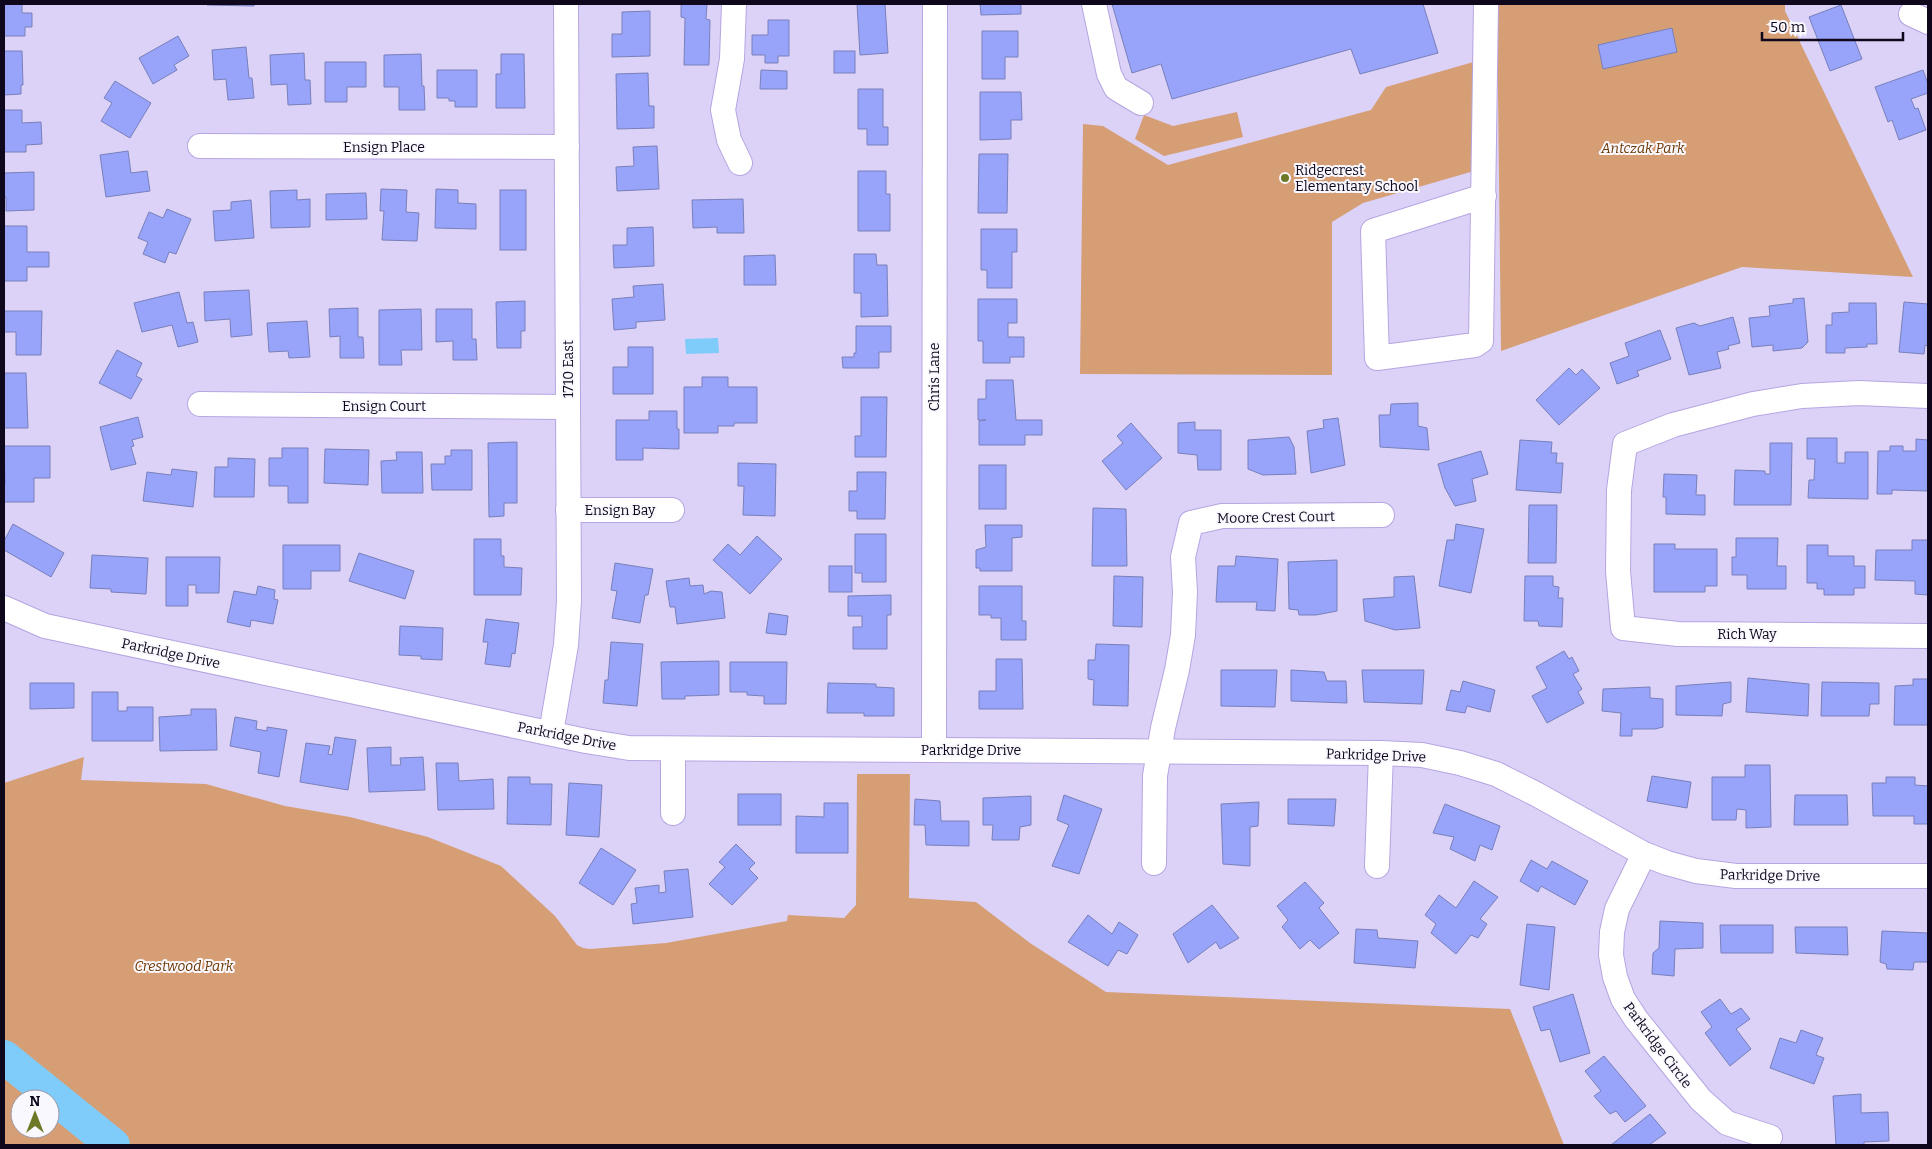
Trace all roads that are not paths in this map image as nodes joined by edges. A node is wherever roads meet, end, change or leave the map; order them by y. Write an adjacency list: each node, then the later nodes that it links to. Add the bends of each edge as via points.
1 (566, 4): 8 (street, 1710 East)
2 (734, 4): 9 (street, via 732,59 723,110 729,140)
3 (935, 4): 21 (street, Chris Lane)
4 (1094, 4): 6 (street, via 1109,74 1116,88)
5 (1486, 4): 10 (street)
6 (1141, 103)
7 (200, 146): 8 (street, Ensign Place)
8 (567, 147): 13 (street, 1710 East)
9 (740, 163)
10 (1484, 196): 10 (street, via 1481,341 1475,345 1377,358 1373,231)
11 (1928, 396): 18 (street, Rich Way, via 1859,393 1802,396 1672,424 1624,444 1619,490 1618,571 1623,628 1678,634)
12 (200, 404): 13 (street, Ensign Court)
13 (568, 407): 14 (street, 1710 East)
14 (568, 510): 15 (street, Ensign Bay); 19 (street, 1710 East, via 566,645)
15 (672, 510)
16 (1382, 515): 22 (street, Moore Crest Court, via 1222,516 1191,523 1183,557 1183,635)
17 (4, 608): 19 (street, Parkridge Drive, via 45,626)
18 (1928, 636)
19 (551, 733): 20 (street, Parkridge Drive, via 629,748)
20 (673, 749): 21 (street, Parkridge Drive); 24 (street)
21 (934, 750): 22 (street, Parkridge Drive)
22 (1160, 751): 23 (street, Parkridge Drive); 26 (street, via 1154,776)
23 (1381, 752): 25 (street, Parkridge Drive, via 1460,762 1496,774); 27 (street)
24 (673, 813)
25 (1644, 854): 28 (street, Parkridge Drive, via 1696,871 1736,876); 29 (street, Parkridge Circle, via 1617,909 1612,932 1614,977 1623,999 1701,1100 1727,1123)
26 (1154, 863)
27 (1378, 866)
28 (1928, 876)
29 (1770, 1138)

